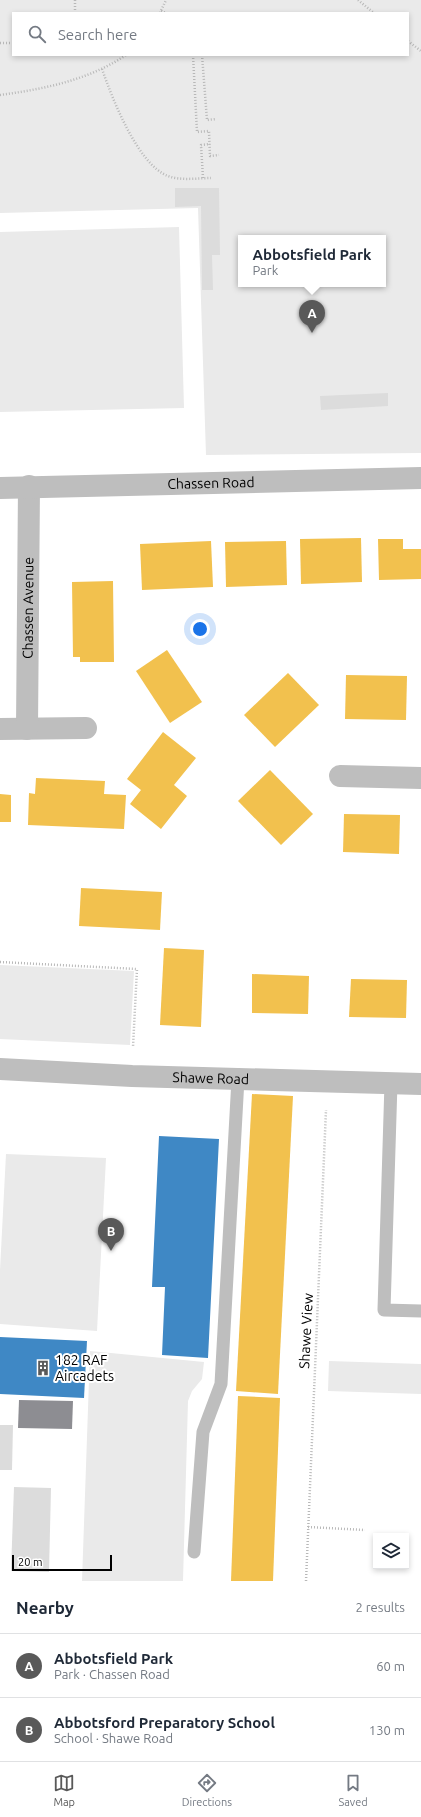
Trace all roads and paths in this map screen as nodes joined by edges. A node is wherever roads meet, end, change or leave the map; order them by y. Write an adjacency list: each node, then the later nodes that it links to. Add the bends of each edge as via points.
1 (75, 0): 4 (path)
2 (166, 0): 5 (path)
3 (358, 0): 6 (path)
4 (74, 12)
5 (161, 12)
6 (373, 12)
7 (409, 42): 10 (path)
8 (0, 43): 9 (path)
9 (12, 43)
10 (421, 51)
11 (124, 56): 14 (path)
12 (193, 56): 17 (path, via 197,132 209,131)
13 (202, 56): 16 (path, via 207,120)
14 (102, 69): 15 (path, via 62,83); 19 (path, via 125,125 154,166 168,176)
15 (0, 95)
16 (216, 119)
17 (210, 144): 18 (path, via 210,156); 19 (path, via 201,145)
18 (219, 155)
19 (203, 178): 20 (path)
20 (211, 178)
21 (421, 478): 22 (street, Chassen Road)
22 (29, 486): 23 (street, Chassen Road); 26 (street, Chassen Avenue)
23 (0, 488)
24 (86, 728): 26 (street)
25 (0, 729): 26 (street)
26 (27, 729)
27 (340, 776): 28 (street)
28 (421, 778)
29 (0, 962): 31 (path, via 137,969)
30 (0, 1069): 31 (street, Shawe Road)
31 (132, 1076): 32 (street, Shawe Road)
32 (238, 1079): 33 (street, Shawe Road); 39 (lane, via 221,1384 203,1432)
33 (327, 1081): 34 (street, Shawe Road); 37 (path, Shawe View)
34 (391, 1083): 35 (street, Shawe Road); 36 (lane, via 384,1310)
35 (421, 1084)
36 (421, 1311)
37 (308, 1527): 38 (path); 40 (path, Shawe View)
38 (365, 1530)
39 (194, 1552)
40 (306, 1581)

